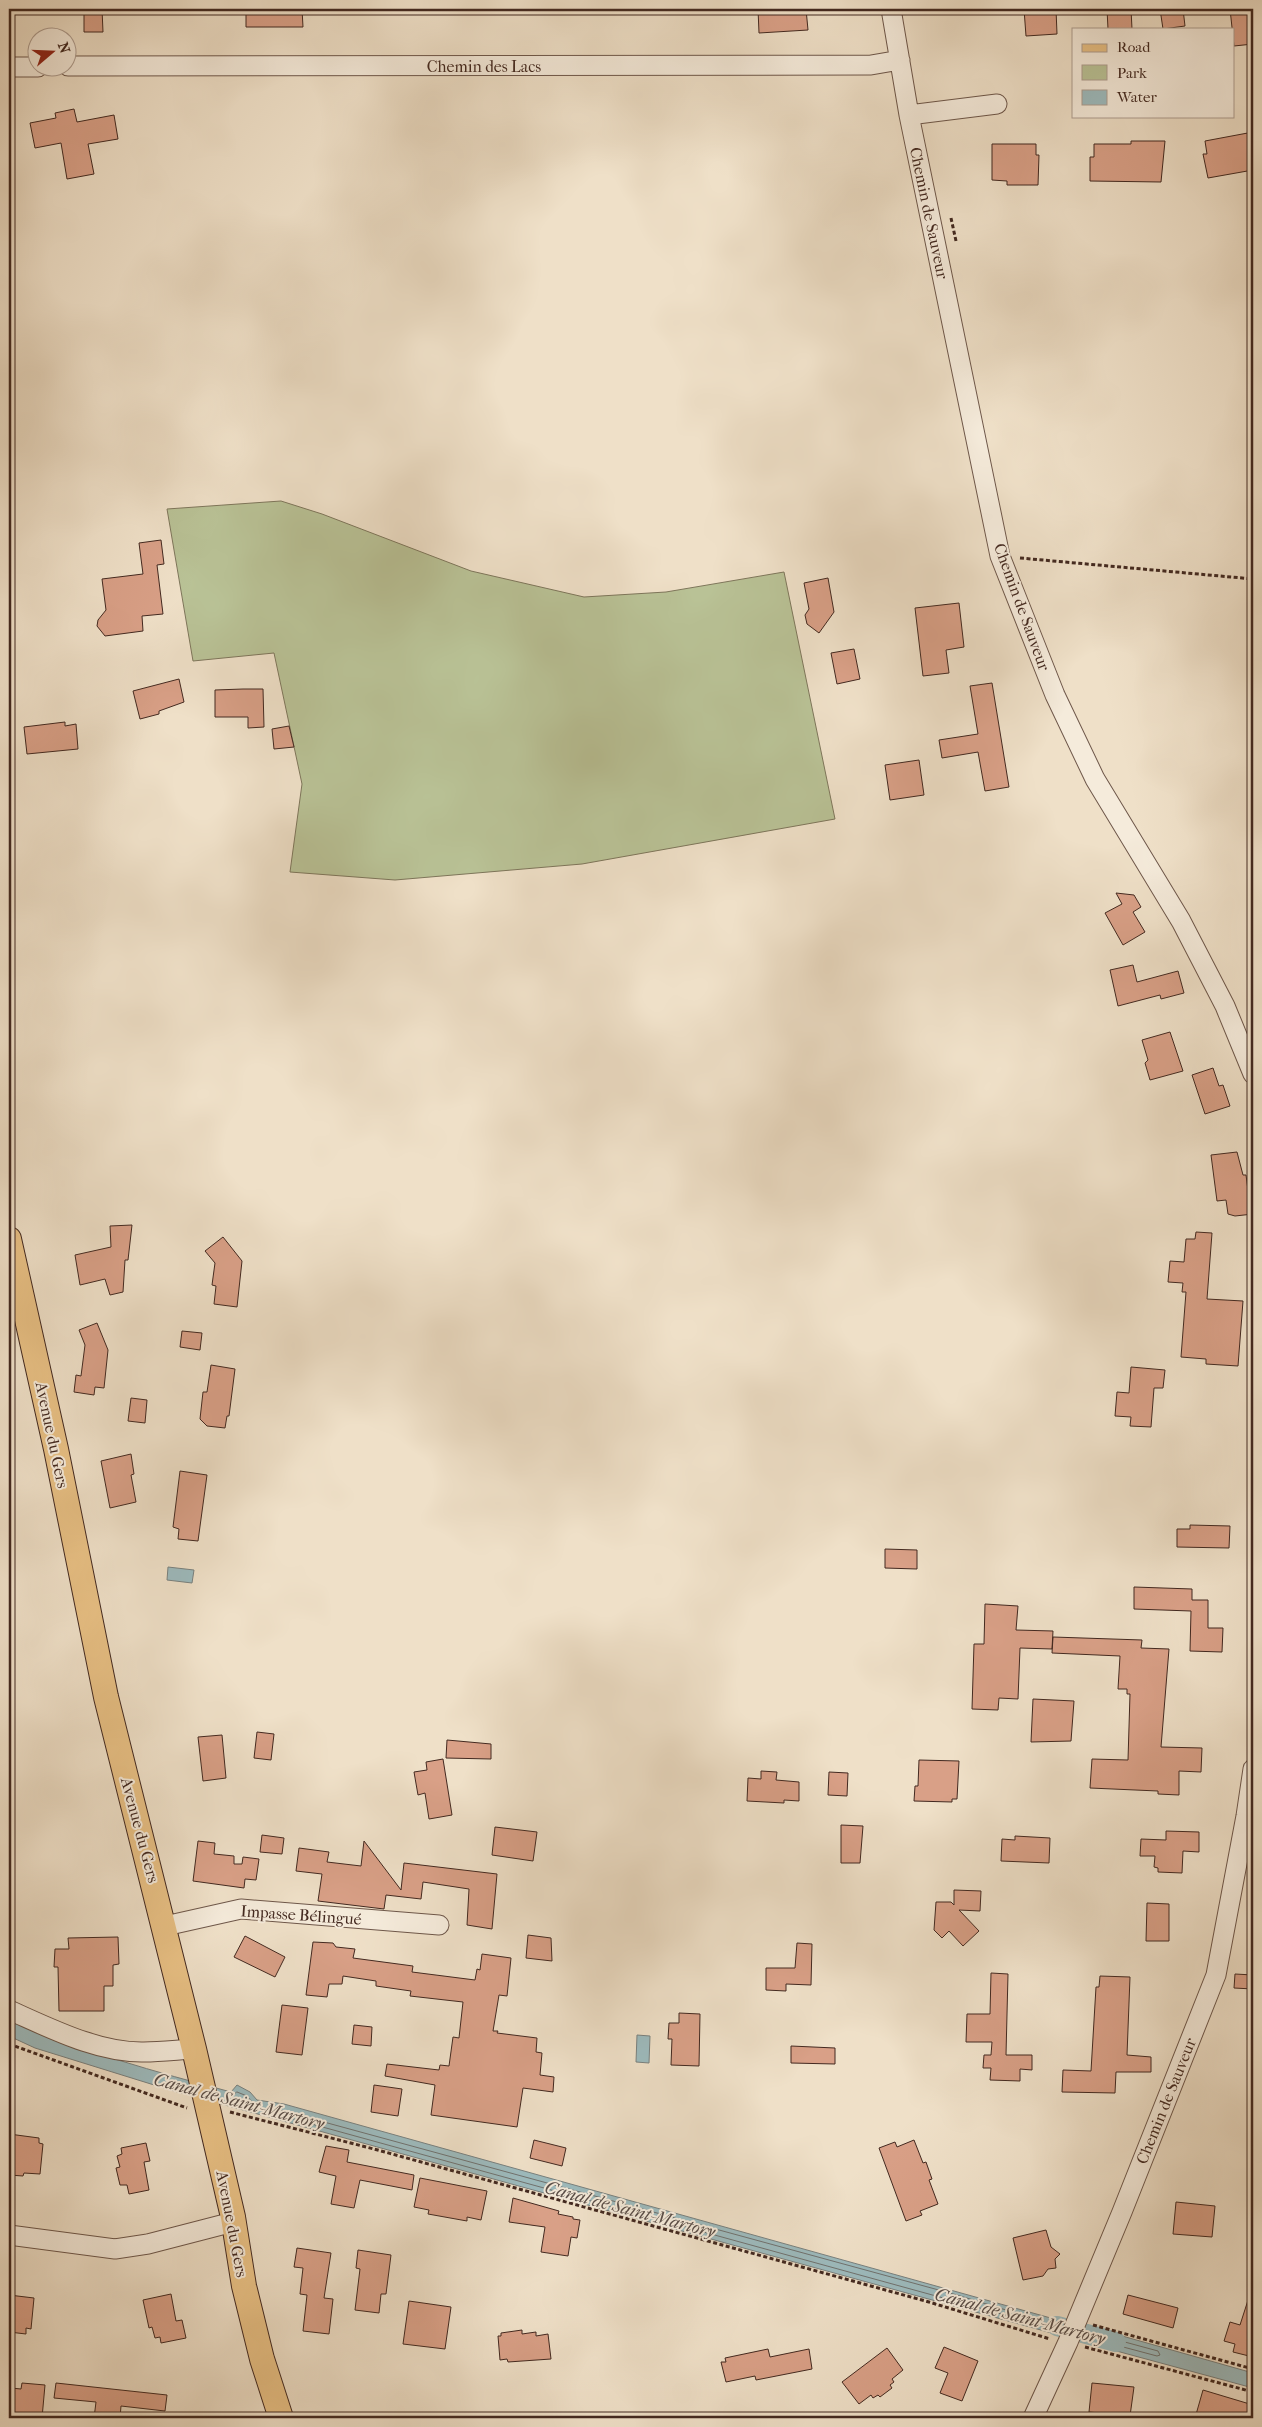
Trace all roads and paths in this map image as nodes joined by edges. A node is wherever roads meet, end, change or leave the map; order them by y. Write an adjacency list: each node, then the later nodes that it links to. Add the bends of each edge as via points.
1 (892, 9): 2 (street, Chemin de Sauveur)
2 (900, 60): 3 (street, Chemin des Lacs, via 871,64 675,67); 7 (street, Chemin de Sauveur)
3 (78, 66)
4 (9, 67): 5 (street)
5 (28, 67)
6 (997, 104): 7 (street)
7 (909, 115): 14 (street, Chemin de Sauveur, via 1000,556 1055,695 1095,780 1181,921 1225,1006)
8 (950, 216): 9 (path)
9 (956, 243)
10 (1016, 550): 11 (path)
11 (1017, 558): 12 (path); 13 (path)
12 (1021, 567)
13 (1253, 579)
14 (1253, 1074)
15 (9, 1239): 18 (main road, Avenue du Gers, via 106,1697)
16 (1253, 1769): 25 (street, Chemin de Sauveur, via 1216,1975)
17 (439, 1925): 18 (street, Impasse Bélingué, via 241,1909)
18 (165, 1926): 21 (main road, Avenue du Gers)
19 (9, 2010): 21 (street, via 85,2041 115,2049 143,2052)
20 (9, 2044): 22 (path, via 180,2106 196,2110)
21 (194, 2049): 22 (main road, Avenue du Gers)
22 (204, 2098): 23 (main road, Avenue du Gers); 26 (path, via 220,2110 374,2149 929,2302)
23 (233, 2222): 24 (street, via 115,2249); 29 (main road, Avenue du Gers, via 244,2286)
24 (9, 2235)
25 (1086, 2321): 26 (street, Chemin de Sauveur); 27 (path)
26 (1072, 2345): 28 (path); 30 (street, Chemin de Sauveur)
27 (1253, 2369)
28 (1253, 2392)
29 (281, 2418)
30 (1033, 2418)

